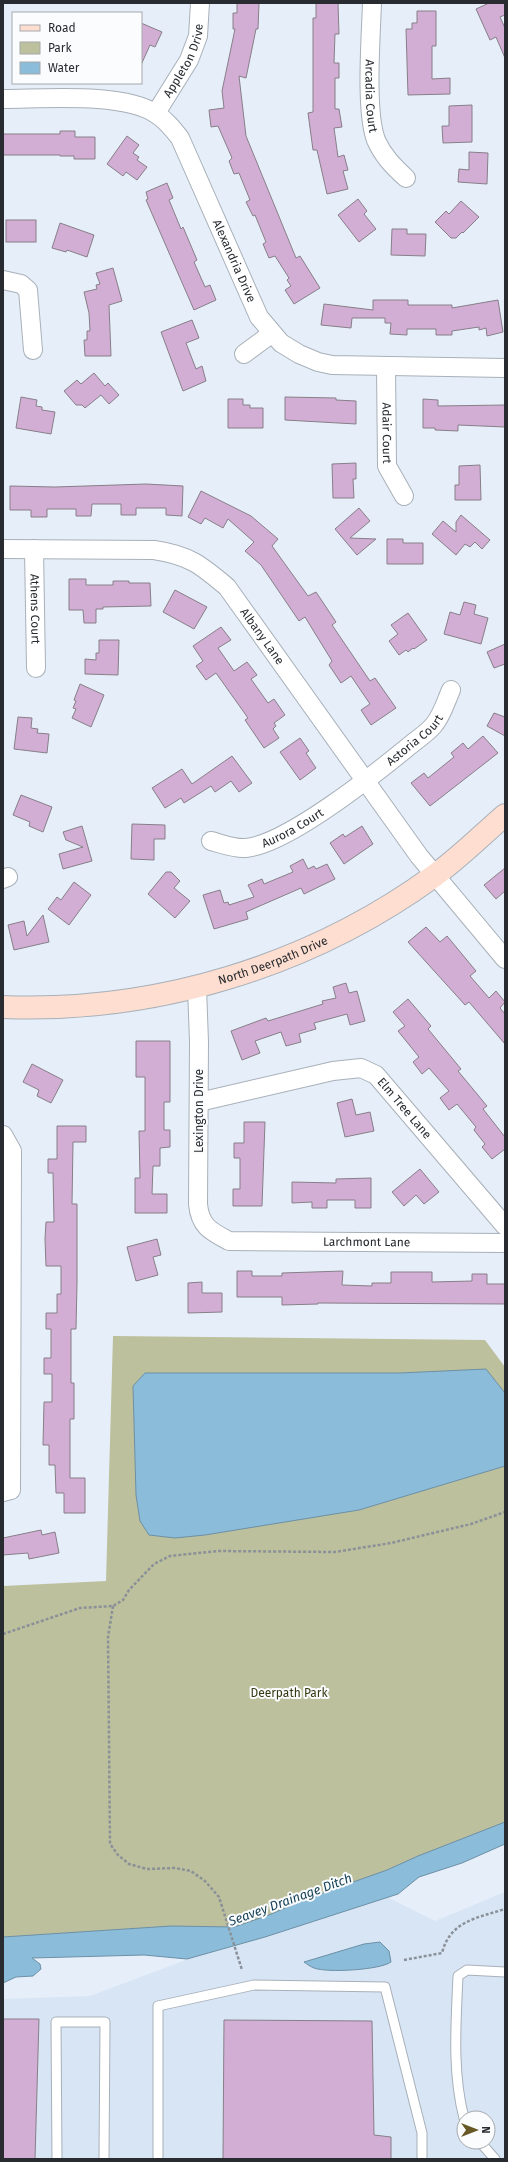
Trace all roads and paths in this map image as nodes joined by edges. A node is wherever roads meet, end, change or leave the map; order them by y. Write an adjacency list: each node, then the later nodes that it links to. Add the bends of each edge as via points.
1 (200, 3): 4 (street, Appleton Drive, via 198,36 189,60)
2 (372, 3): 5 (street, Arcadia Court, via 371,95 376,139 387,160)
3 (3, 99): 4 (street, Alexandria Drive, via 113,99 132,103)
4 (156, 113): 7 (street, Alexandria Drive, via 180,138 259,317)
5 (406, 178)
6 (3, 280): 8 (street, via 21,284 28,290)
7 (271, 334): 9 (street); 10 (street, Alexandria Drive, via 299,354 318,362)
8 (33, 350)
9 (244, 354)
10 (386, 366): 11 (street, Alexandria Drive); 12 (street, Adair Court, via 387,466)
11 (505, 368)
12 (404, 496)
13 (3, 549): 14 (street, Albany Lane)
14 (34, 549): 15 (street, Athens Court); 17 (street, Albany Lane, via 154,550 172,552 201,565 227,587)
15 (36, 668)
16 (451, 690): 17 (street, Astoria Court, via 433,726)
17 (365, 780): 19 (street, Aurora Court, via 290,830 263,844 238,848); 20 (street, Albany Lane)
18 (505, 815): 20 (street, North Deerpath Drive)
19 (211, 841)
20 (435, 875): 21 (street, Albany Lane); 22 (street, North Deerpath Drive, via 410,893 305,950 242,974)
21 (505, 959)
22 (197, 987): 23 (street, North Deerpath Drive, via 102,1005 68,1008); 24 (street, Lexington Drive)
23 (3, 1007)
24 (199, 1102): 26 (street, Elm Tree Lane, via 333,1071 360,1068 368,1070 376,1075); 27 (street, Lexington Drive, via 199,1216 204,1236)
25 (4, 1136): 29 (street, via 12,1151 12,1467 11,1490)
26 (505, 1226)
27 (229, 1241): 28 (street, Larchmont Lane)
28 (505, 1243)
29 (3, 1492)
30 (505, 1512): 31 (path, via 471,1524 391,1543 335,1552 218,1551 170,1556 154,1564 123,1600)
31 (113, 1606): 32 (path, via 80,1608); 35 (path, via 108,1637 110,1844 129,1864 146,1868 191,1871 205,1881 219,1897)
32 (3, 1634)
33 (505, 1909): 34 (path, via 457,1926 447,1937 442,1953)
34 (404, 1960)
35 (242, 1970)
36 (505, 1972): 37 (lane, via 467,1970 458,1976 456,2032 458,2094)
37 (462, 2110)
38 (487, 2150): 43 (lane)
39 (57, 2159): 40 (lane, via 56,2022 105,2022)
40 (104, 2159)
41 (158, 2159): 42 (lane, via 158,2006 254,1985 385,1987 422,2133)
42 (422, 2159)
43 (495, 2159)

